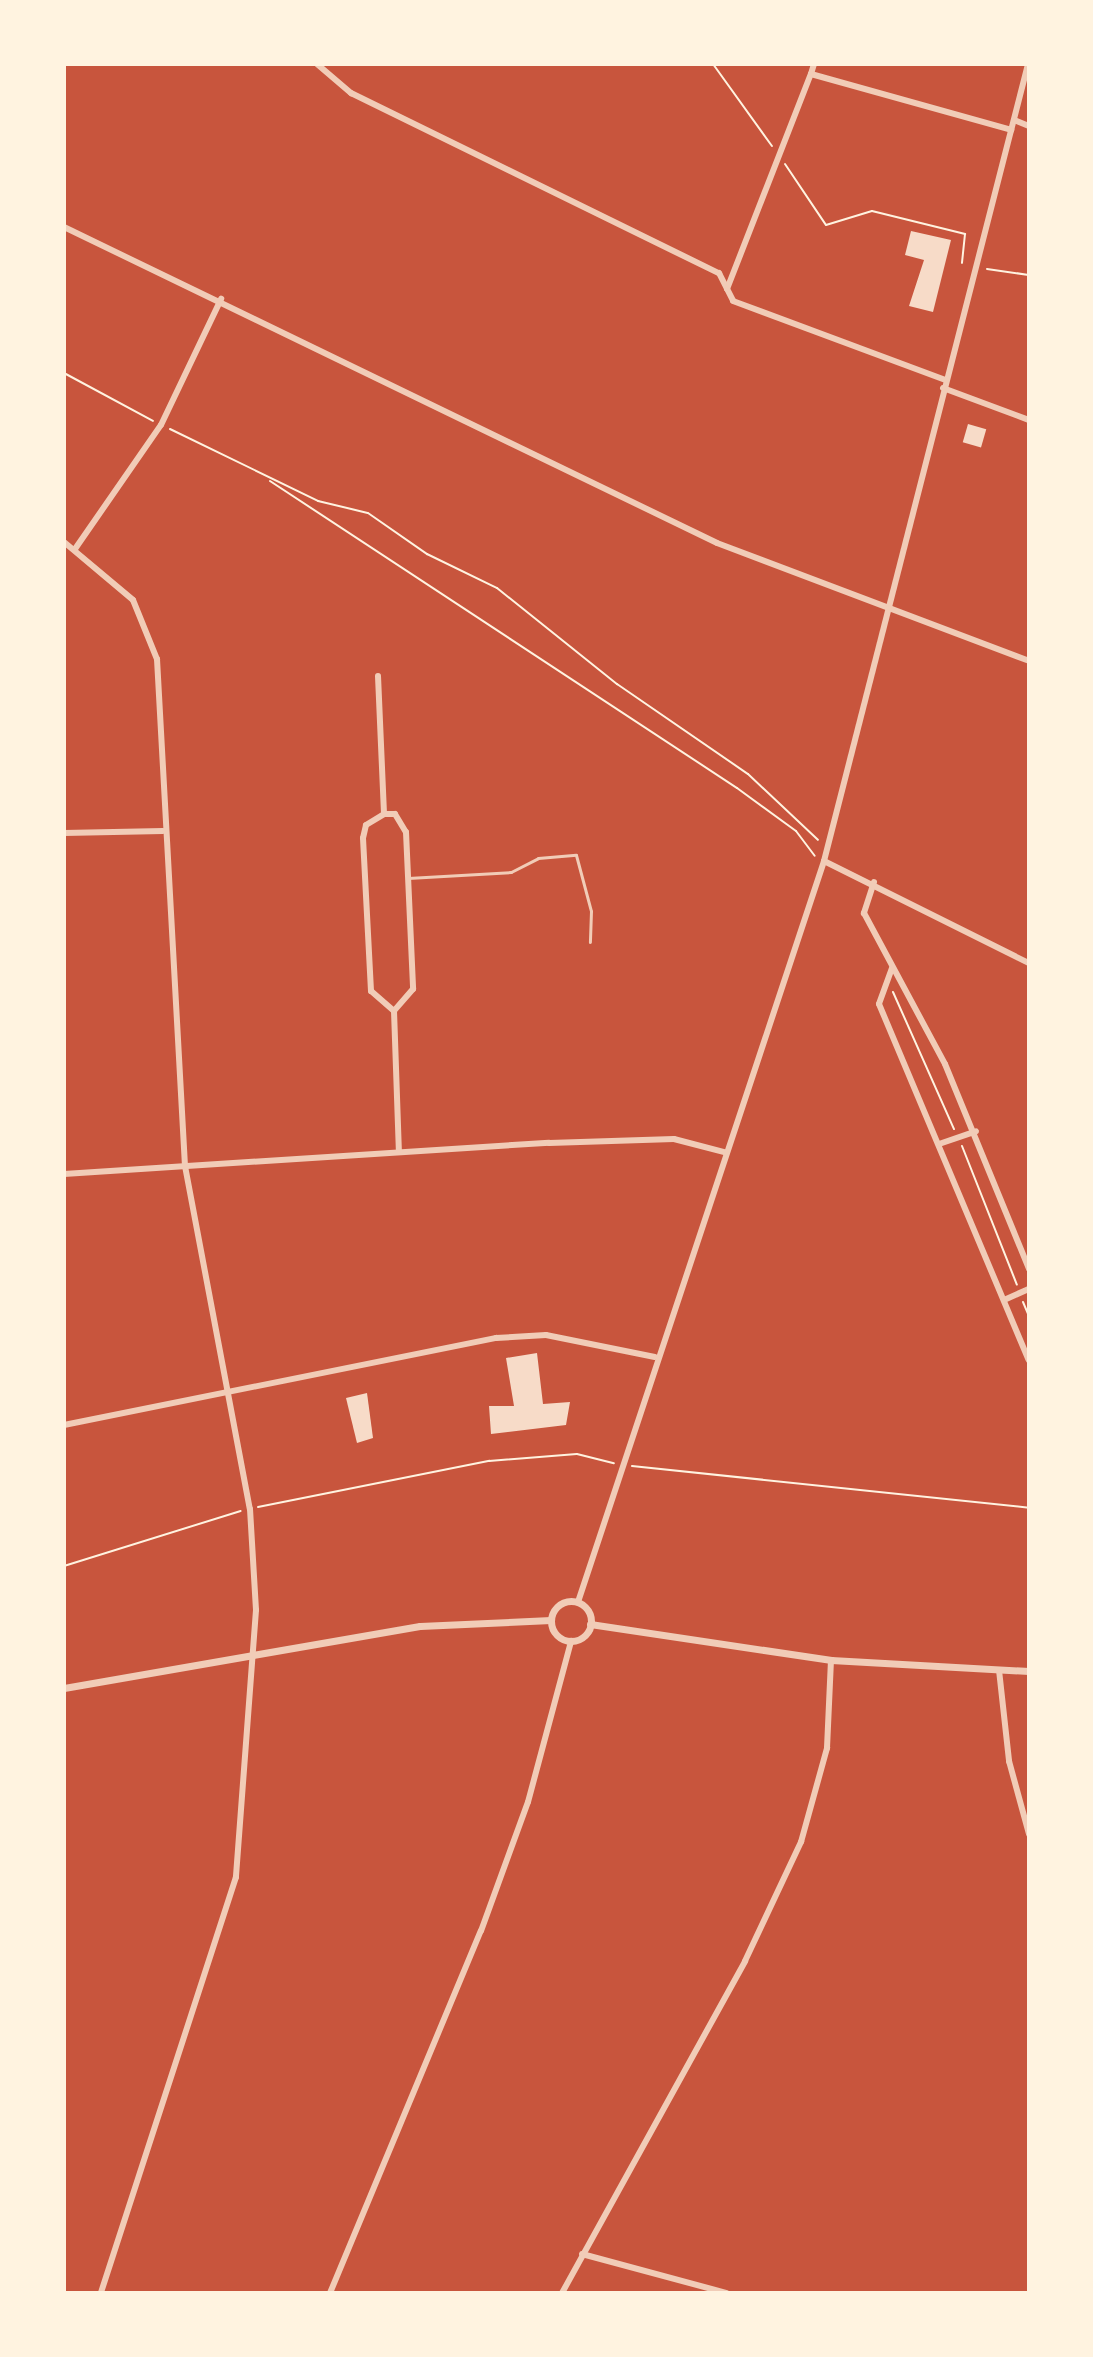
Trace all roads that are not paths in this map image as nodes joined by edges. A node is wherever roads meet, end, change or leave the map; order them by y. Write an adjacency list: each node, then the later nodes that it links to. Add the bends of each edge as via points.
1 (317, 64): 9 (street, via 351,93 719,273)
2 (814, 64): 4 (street)
3 (1028, 64): 5 (street)
4 (811, 74): 7 (street); 9 (street)
5 (1014, 120): 6 (street); 7 (street)
6 (1029, 126)
7 (1011, 130): 11 (street)
8 (64, 227): 10 (street)
9 (727, 289): 11 (street, via 733,301)
10 (221, 299): 15 (street, via 161,425); 16 (street, via 717,543)
11 (945, 380): 12 (street)
12 (943, 388): 13 (street); 16 (street)
13 (1029, 420)
14 (64, 542): 15 (street)
15 (75, 549): 20 (street, via 133,600 148,628 157,659)
16 (887, 608): 17 (street); 22 (street)
17 (1029, 661)
18 (378, 676): 19 (street)
19 (384, 814): 23 (street, via 395,814 406,832); 28 (street, via 373,817 363,838 371,991)
20 (163, 831): 21 (street); 33 (street, via 177,951)
21 (64, 833)
22 (824, 861): 24 (street); 32 (street)
23 (408, 878): 25 (lane, via 511,872 538,858 576,855 589,898); 28 (street, via 413,989)
24 (874, 882): 26 (street); 27 (street, via 864,913)
25 (590, 942)
26 (1029, 963)
27 (892, 968): 29 (street); 30 (street, via 879,1004)
28 (394, 1011): 31 (street)
29 (976, 1131): 30 (street); 35 (street)
30 (939, 1144): 37 (street)
31 (399, 1151): 32 (street, via 674,1139); 33 (street)
32 (724, 1152): 38 (street)
33 (185, 1166): 34 (street); 40 (street)
34 (64, 1174)
35 (1029, 1269)
36 (1029, 1289): 37 (street)
37 (1004, 1300): 39 (street)
38 (655, 1357): 40 (street, via 546,1335 496,1338); 42 (street)
39 (1029, 1360)
40 (226, 1398): 41 (street); 46 (street, via 250,1509)
41 (64, 1425)
42 (578, 1602): 43 (street, via 559,1605); 44 (street)
43 (551, 1620): 45 (street, via 557,1635); 46 (street, via 420,1626)
44 (590, 1624): 45 (street); 47 (street)
45 (571, 1641): 54 (street, via 528,1802 484,1923)
46 (257, 1654): 50 (street); 53 (street, via 236,1877)
47 (831, 1660): 48 (street); 52 (street, via 827,1748 801,1842 745,1961)
48 (999, 1670): 49 (street); 51 (street, via 1009,1761)
49 (1029, 1671)
50 (64, 1688)
51 (1029, 1834)
52 (582, 2254): 55 (street); 56 (street)
53 (101, 2293)
54 (330, 2293)
55 (562, 2293)
56 (727, 2293)

